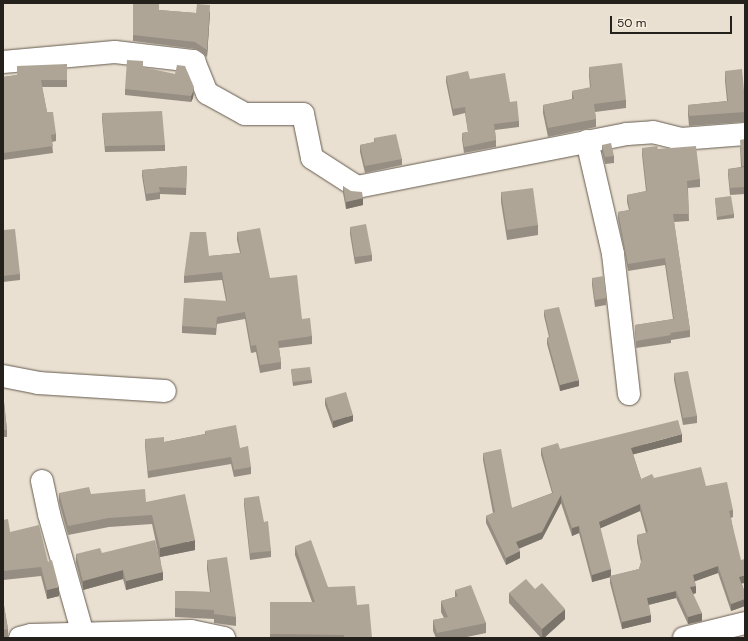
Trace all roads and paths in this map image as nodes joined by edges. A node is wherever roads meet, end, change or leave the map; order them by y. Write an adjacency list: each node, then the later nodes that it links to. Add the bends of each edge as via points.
1 (3, 62): 3 (street, via 115,52 194,61 207,93 246,114 303,114 312,158 357,187)
2 (745, 134): 3 (street, via 681,139 653,132)
3 (587, 141): 6 (street, via 613,254)
4 (3, 376): 5 (street, via 38,383)
5 (165, 391)
6 (629, 394)
7 (42, 481): 9 (street)
8 (745, 623): 12 (street)
9 (84, 634): 10 (street, via 31,635); 11 (street, via 191,631)
10 (20, 638)
11 (224, 638)
12 (684, 638)

